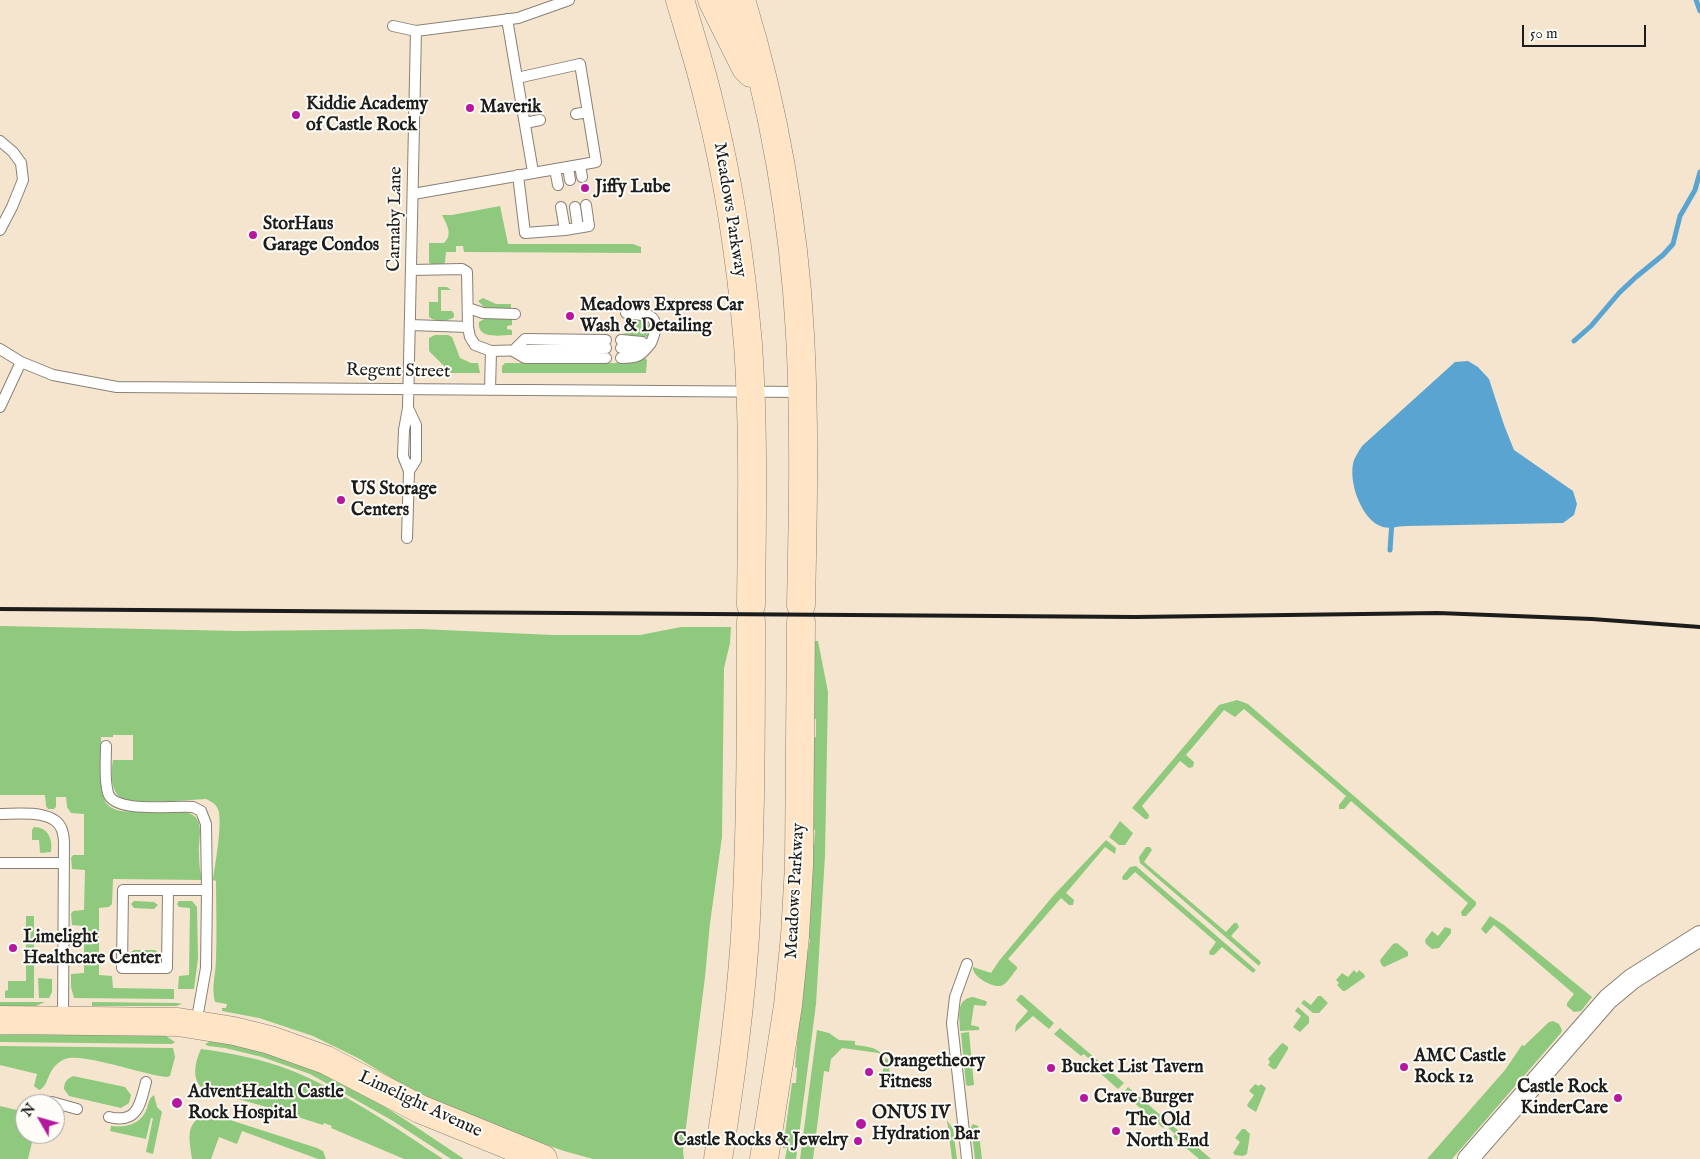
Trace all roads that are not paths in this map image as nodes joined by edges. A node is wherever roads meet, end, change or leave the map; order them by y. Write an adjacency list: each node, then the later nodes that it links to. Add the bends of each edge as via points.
1 (569, 0): 5 (lane)
2 (680, 0): 43 (main road, Meadows Parkway, via 709,102 729,199 739,261)
3 (712, 0): 9 (main road, via 746,68)
4 (741, 0): 9 (main road, Meadows Parkway)
5 (507, 19): 7 (lane); 8 (lane)
6 (393, 26): 7 (lane)
7 (416, 30): 23 (lane, Carnaby Lane)
8 (517, 78): 10 (lane, via 580,64); 13 (lane)
9 (763, 85): 44 (main road, Meadows Parkway, via 792,245)
10 (588, 112): 11 (lane); 15 (lane, via 596,162)
11 (576, 114)
12 (540, 120): 13 (lane)
13 (525, 123): 18 (lane)
14 (0, 141): 28 (lane, via 21,163 23,180)
15 (580, 165): 16 (lane); 20 (lane)
16 (568, 167): 17 (lane); 21 (lane)
17 (555, 169): 18 (lane); 22 (lane)
18 (533, 172): 19 (lane)
19 (518, 175): 23 (lane); 29 (lane, via 525,233)
20 (582, 178)
21 (570, 180)
22 (558, 185)
23 (413, 194): 30 (lane, Carnaby Lane)
24 (586, 204): 27 (lane, via 589,226)
25 (561, 207): 29 (lane)
26 (575, 207): 27 (lane)
27 (578, 228): 29 (lane)
28 (0, 230)
29 (565, 230)
30 (412, 270): 31 (lane, via 462,269 467,272); 34 (lane, Carnaby Lane)
31 (468, 308): 33 (lane, via 483,313); 35 (lane)
32 (626, 313): 37 (lane, via 647,314 654,318 656,329 651,343)
33 (515, 314)
34 (410, 325): 35 (lane); 41 (lane, Carnaby Lane)
35 (468, 327): 38 (lane, via 475,345)
36 (0, 349): 40 (lane, Regent Street)
37 (621, 349)
38 (492, 351): 39 (lane); 42 (lane)
39 (513, 351): 39 (lane, via 525,358 606,349 524,339)
40 (21, 362): 41 (lane, Regent Street, via 53,375 117,387); 45 (lane)
41 (408, 388): 42 (lane, Regent Street); 46 (lane, Carnaby Lane, via 403,456 409,470)
42 (490, 390): 43 (lane, Regent Street)
43 (750, 391): 44 (lane, Regent Street); 63 (main road, Meadows Parkway, via 750,795 745,939)
44 (802, 392): 64 (main road, Meadows Parkway, via 799,865 788,1005)
45 (0, 407)
46 (407, 538)
47 (106, 746): 52 (lane, via 106,786 108,796 113,800 126,806 193,807 201,811 206,824)
48 (0, 814): 50 (lane, via 50,816 62,829)
49 (0, 863): 50 (lane)
50 (64, 863): 56 (lane)
51 (168, 890): 51 (lane, via 123,890 122,968 167,968); 52 (lane)
52 (207, 890): 57 (lane, via 206,968)
53 (1700, 936): 66 (street, via 1632,979 1608,999)
54 (967, 964): 65 (lane, via 955,997 952,1023)
55 (0, 1020): 56 (main road, Limelight Avenue)
56 (63, 1020): 57 (main road, Limelight Avenue, via 149,1020)
57 (195, 1025): 62 (main road, Limelight Avenue, via 234,1031 294,1048 351,1072 404,1102)
58 (146, 1082): 61 (lane, via 135,1113 125,1118)
59 (65, 1106): 60 (lane)
60 (77, 1109)
61 (109, 1117)
62 (544, 1159)
63 (718, 1159)
64 (764, 1159)
65 (967, 1159)
66 (1468, 1159)

